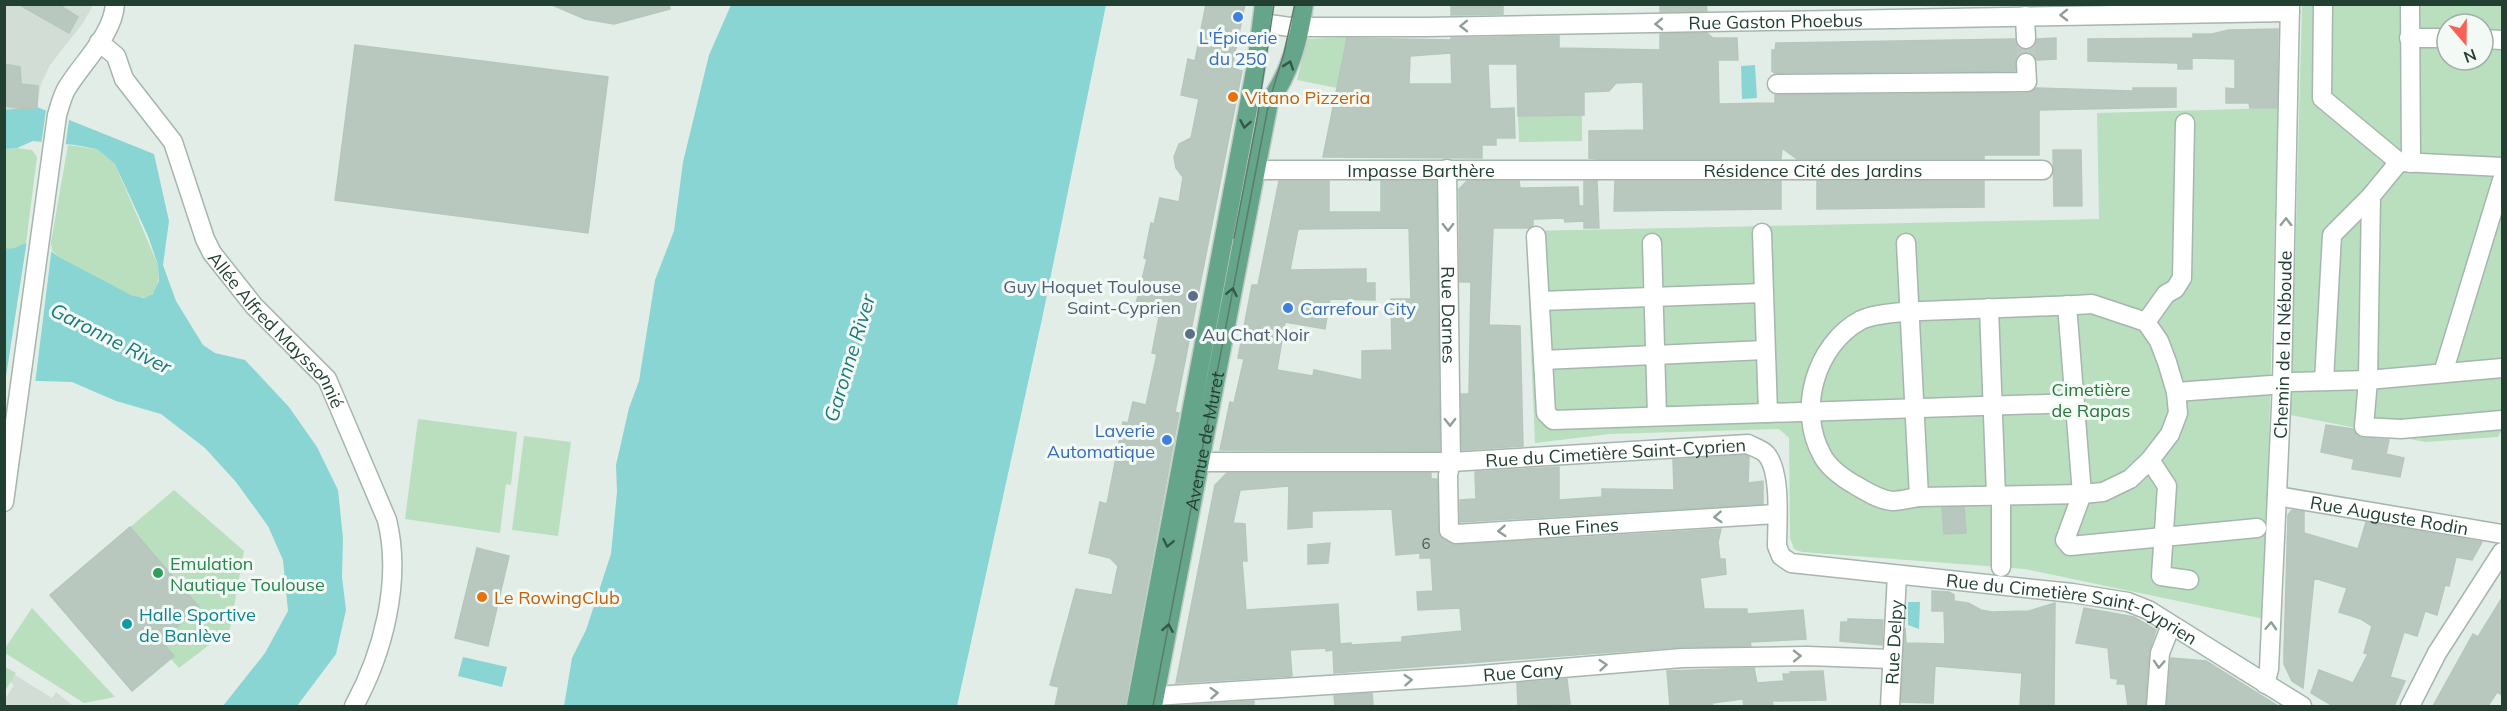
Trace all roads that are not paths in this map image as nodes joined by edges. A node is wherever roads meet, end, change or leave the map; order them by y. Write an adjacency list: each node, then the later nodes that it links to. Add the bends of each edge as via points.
1 (115, 4): 13 (street)
2 (1264, 4): 8 (main road, Avenue de Muret)
3 (1304, 4): 9 (main road, Avenue de Muret)
4 (2323, 4): 17 (street, via 2322,98)
5 (2410, 4): 10 (street)
6 (2290, 8): 7 (street, Rue Gaston Phoebus, one-way to 7); 58 (street, Chemin de la Néboude, one-way to 6)
7 (2025, 16): 9 (street, Rue Gaston Phoebus, one-way to 9); 11 (street)
8 (1262, 23): 9 (street, Rue Gaston Phoebus); 75 (main road, Avenue de Muret, one-way to 75)
9 (1301, 27): 21 (main road, Avenue de Muret, one-way to 9, via 1269,102 1288,69)
10 (2409, 38): 12 (street); 17 (street)
11 (2026, 39)
12 (2435, 39)
13 (99, 42): 60 (street, via 66,89 57,115); 74 (street, Allée Alfred Mayssonnié, via 116,56 124,79 173,142 212,253 254,306 327,379 387,520 393,542 382,641 372,673)
14 (2026, 63): 15 (street, via 2027,82)
15 (1777, 84)
16 (2185, 123): 35 (street, via 2182,279)
17 (2405, 163): 18 (street); 24 (street)
18 (2502, 167)
19 (1583, 168): 20 (street, Impasse Barthère); 22 (street, Résidence Cité des Jardins)
20 (1447, 169): 21 (street, Impasse Barthère); 55 (street, Rue Darnes, one-way to 55)
21 (1257, 170): 54 (main road, Avenue de Muret, one-way to 21)
22 (2043, 170)
23 (2502, 180): 40 (street)
24 (2371, 196): 41 (street); 42 (street, via 2332,235)
25 (1762, 232): 29 (street)
26 (1536, 236): 31 (street)
27 (1652, 243): 30 (street)
28 (1906, 243): 34 (street)
29 (1763, 293): 30 (street); 36 (street)
30 (1654, 297): 31 (street); 37 (street)
31 (1540, 301): 38 (street)
32 (2067, 306): 33 (street); 35 (street, via 2092,304); 46 (street)
33 (1989, 308): 34 (street); 47 (street)
34 (1909, 311): 48 (street); 49 (street, via 1862,320 1842,334 1823,357)
35 (2146, 322): 45 (street, via 2159,341)
36 (1766, 350): 37 (street); 50 (street)
37 (1656, 355): 38 (street); 51 (street)
38 (1543, 360): 51 (street, via 1546,413 1553,420)
39 (2502, 368): 40 (street)
40 (2444, 373): 41 (street)
41 (2368, 380): 42 (street); 52 (street, via 2364,427 2401,429)
42 (2324, 381): 43 (street)
43 (2292, 382)
44 (2271, 385): 45 (street)
45 (2176, 392): 53 (street, via 2178,413 2170,434)
46 (2075, 403): 47 (street); 56 (street)
47 (1992, 405): 48 (street); 57 (street)
48 (1915, 409): 49 (street); 59 (street)
49 (1810, 411): 50 (street); 59 (street, via 1813,435 1822,457 1844,478 1872,495 1892,501)
50 (1768, 413): 51 (street)
51 (1657, 416)
52 (2502, 420)
53 (2150, 460): 56 (street, via 2130,479 2103,492); 64 (street, via 2167,486)
54 (1198, 462): 55 (street, Rue du Cimetière Saint-Cyprien); 73 (main road, Avenue de Muret, one-way to 54)
55 (1451, 462): 61 (street, Rue du Cimetière Saint-Cyprien, via 1748,444 1764,452 1772,462); 61 (street, Rue Fines, one-way to 55, via 1456,534 1449,530)
56 (2082, 494): 57 (street); 64 (street, via 2065,540 2070,546)
57 (1998, 496): 59 (street); 66 (street)
58 (2277, 496): 63 (street, Rue Auguste Rodin); 72 (street, Chemin de la Néboude, one-way to 58, via 2269,669)
59 (1919, 497)
60 (4, 502)
61 (1776, 514): 67 (street, Rue du Cimetière Saint-Cyprien, via 1777,546 1781,556 1791,563)
62 (2257, 528): 64 (street)
63 (2502, 534)
64 (2164, 537): 68 (street, via 2161,576)
65 (2502, 552): 69 (street)
66 (2001, 567)
67 (1898, 575): 70 (street, Rue du Cimetière Saint-Cyprien, via 2072,592 2128,602); 71 (street, Rue Delpy)
68 (2189, 580)
69 (2495, 580): 79 (street, via 2437,653)
70 (2171, 625): 72 (street, Rue du Cimetière Saint-Cyprien); 77 (street, one-way to 77, via 2160,653)
71 (1891, 659): 73 (street, Rue Cany, one-way to 71, via 1682,658); 76 (street, Rue Delpy)
72 (2265, 684): 78 (street, Rue du Cimetière Saint-Cyprien)
73 (1154, 701)
74 (354, 706)
75 (1136, 706)
76 (1890, 706)
77 (2156, 706)
78 (2302, 706)
79 (2410, 706)

